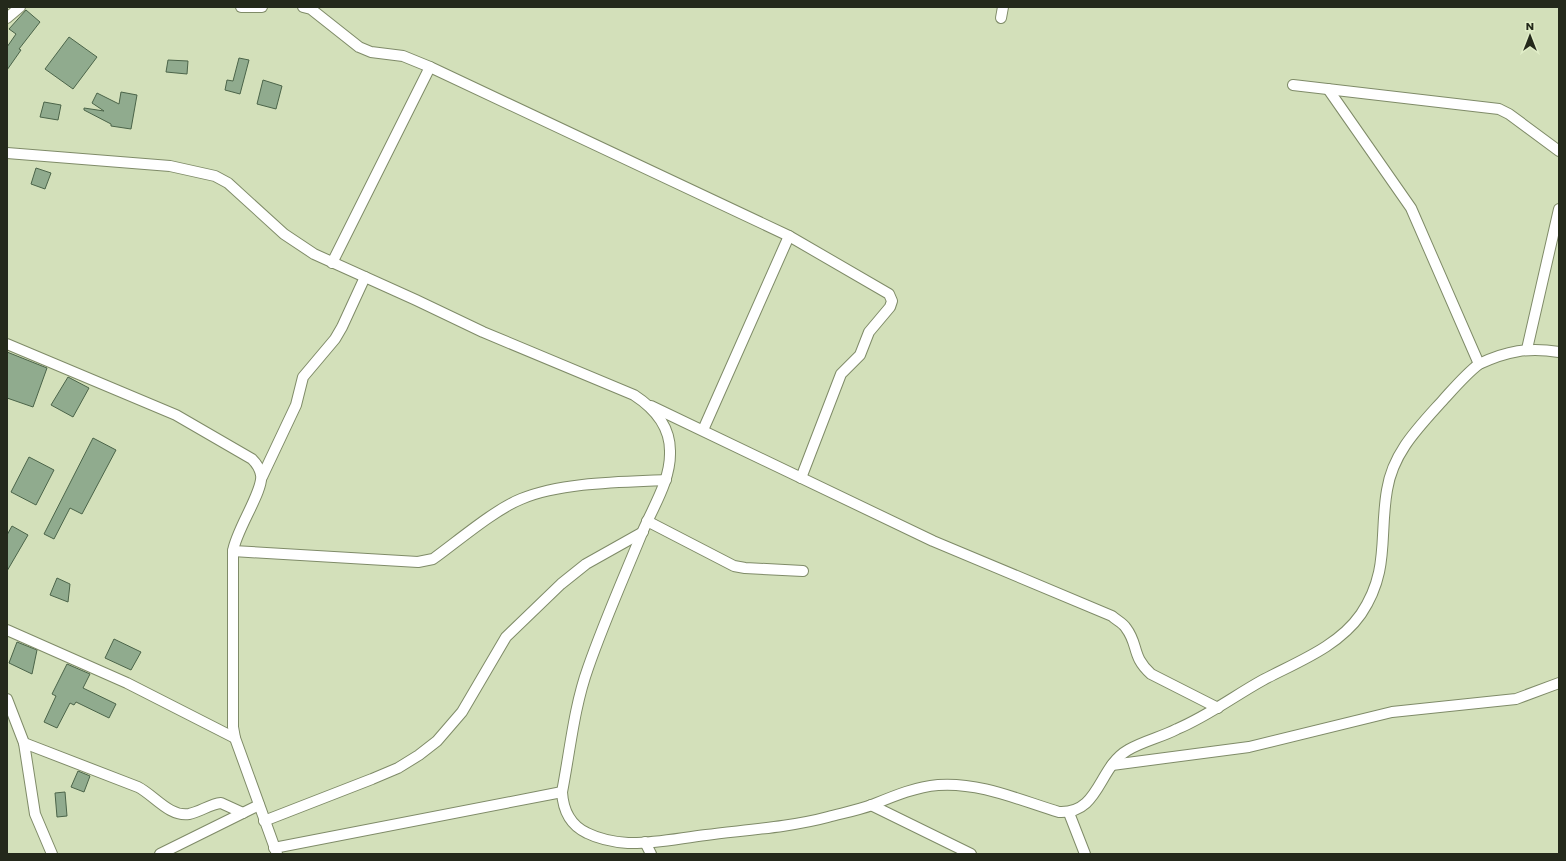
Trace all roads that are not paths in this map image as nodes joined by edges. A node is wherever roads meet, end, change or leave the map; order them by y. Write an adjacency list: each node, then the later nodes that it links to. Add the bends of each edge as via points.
1 (20, 7): 6 (street)
2 (241, 7): 3 (street)
3 (262, 7)
4 (304, 7): 8 (street, via 311,9 359,47 371,52 403,56)
5 (1002, 7): 7 (street)
6 (7, 18)
7 (1001, 18)
8 (430, 67): 14 (street); 15 (street)
9 (1293, 85): 10 (street)
10 (1328, 89): 11 (street, via 1499,109); 20 (street, via 1411,208)
11 (1559, 151)
12 (7, 153): 15 (street, via 170,166 215,176 228,183 284,234)
13 (1559, 209): 18 (street)
14 (789, 236): 22 (street); 24 (street, via 889,294 892,301 890,307 868,332 860,355 841,374)
15 (332, 263): 16 (street)
16 (365, 277): 21 (street); 23 (street, via 335,339 302,377 296,405)
17 (7, 344): 23 (street, via 176,415 252,459 259,467)
18 (1527, 349): 19 (street); 20 (street, via 1491,358)
19 (1559, 352)
20 (1479, 364): 33 (street, via 1399,452 1387,490 1382,562 1375,590 1360,615 1340,635 1308,658)
21 (648, 404): 22 (street); 25 (street, via 661,420 669,436 671,452)
22 (703, 430): 24 (street)
23 (262, 477): 28 (street, via 261,487 240,528)
24 (801, 478): 33 (street, via 933,541 1112,616 1126,627 1133,640 1136,656 1151,674)
25 (666, 480): 26 (street); 28 (street, via 603,483 539,492 500,510 433,559 422,562)
26 (647, 521): 27 (street); 29 (street, via 734,566)
27 (642, 532): 37 (street, via 588,668 580,696); 42 (street, via 586,564 561,584 506,637 462,712 437,740 419,754 398,768)
28 (233, 551): 34 (street, via 232,714)
29 (803, 571)
30 (7, 630): 34 (street, via 127,683)
31 (1559, 683): 36 (street, via 1516,699 1392,712 1249,747)
32 (7, 699): 35 (street)
33 (1218, 708): 36 (street, via 1176,730 1128,750)
34 (235, 738): 38 (street)
35 (24, 743): 41 (street, via 138,787 162,805 182,814 221,802); 45 (street, via 35,814)
36 (1112, 765): 40 (street, via 1087,803 1078,810)
37 (562, 792): 43 (street, via 563,804 570,820 585,833 606,840); 44 (street)
38 (258, 805): 41 (street); 42 (street)
39 (871, 805): 40 (street, via 915,789 939,785 964,785 985,788 1058,812); 43 (street, via 812,820); 48 (street)
40 (1069, 812): 49 (street)
41 (243, 813): 46 (street)
42 (264, 821): 44 (street)
43 (645, 842): 47 (street)
44 (276, 851)
45 (52, 854)
46 (160, 854)
47 (651, 854)
48 (971, 854)
49 (1085, 854)

